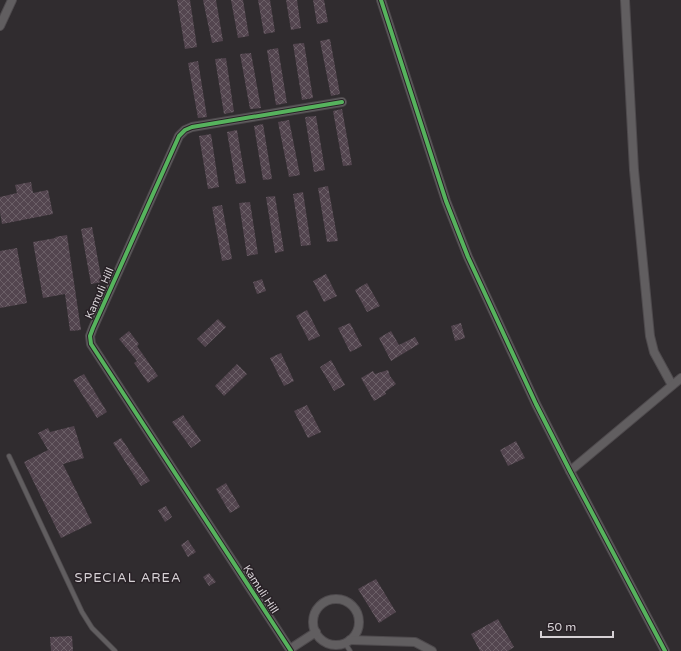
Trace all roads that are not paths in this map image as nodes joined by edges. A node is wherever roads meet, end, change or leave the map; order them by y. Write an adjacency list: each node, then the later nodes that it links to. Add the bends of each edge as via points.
1 (12, 0): 4 (street)
2 (381, 0): 9 (street, via 446,201 460,236 533,397)
3 (625, 0): 7 (street, via 634,170 650,336 654,352)
4 (0, 26)
5 (342, 102): 13 (street, Kamuli Hill, via 185,130 180,136 90,336 91,344)
6 (681, 378): 7 (street)
7 (672, 385): 9 (street)
8 (9, 456): 14 (lane, via 82,612 92,628)
9 (570, 471): 11 (street)
10 (316, 632): 12 (street, via 328,644 340,645); 12 (street, via 314,616 319,607 328,601 344,600 356,610 360,620 358,632); 13 (street)
11 (659, 640): 17 (street); 18 (street)
12 (348, 642): 15 (lane); 16 (street, via 415,642)
13 (291, 650)
14 (115, 651)
15 (350, 651)
16 (432, 651)
17 (658, 651)
18 (665, 651)

